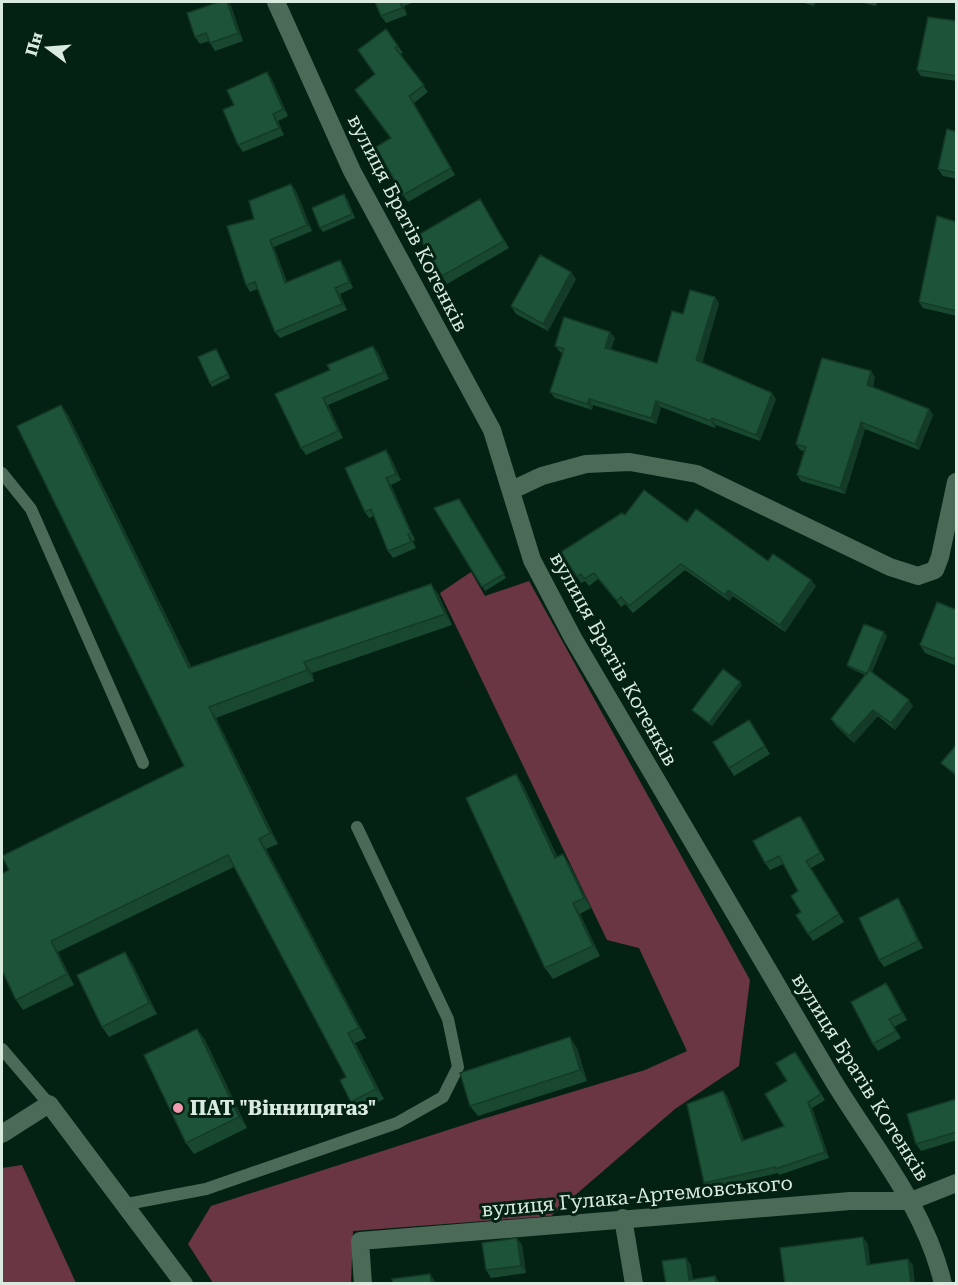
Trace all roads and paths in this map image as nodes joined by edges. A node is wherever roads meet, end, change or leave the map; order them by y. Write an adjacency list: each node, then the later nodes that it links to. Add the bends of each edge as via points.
1 (276, 2): 4 (street, вулиця Братів Котенків, via 352,171 492,430)
2 (2, 473): 5 (lane, via 31,509)
3 (957, 482): 4 (street, via 935,570 918,576 890,567 697,474 630,462 586,464 542,476)
4 (512, 490): 11 (street, вулиця Братів Котенків, via 532,560 573,638 850,1108)
5 (143, 763)
6 (357, 827): 12 (lane, via 448,1019 458,1067 443,1097 397,1123 217,1185)
7 (2, 1049): 8 (lane)
8 (49, 1104): 9 (street); 12 (street)
9 (2, 1134)
10 (957, 1183): 11 (street, вулиця Гулака-Артемовського)
11 (911, 1201): 13 (street, вулиця Гулака-Артемовського, via 850,1201); 17 (street, вулиця Братів Котенків, via 939,1263)
12 (127, 1204): 14 (street)
13 (623, 1218): 15 (street, вулиця Гулака-Артемовського, via 360,1241); 16 (street)
14 (184, 1284)
15 (363, 1284)
16 (634, 1284)
17 (944, 1284)

